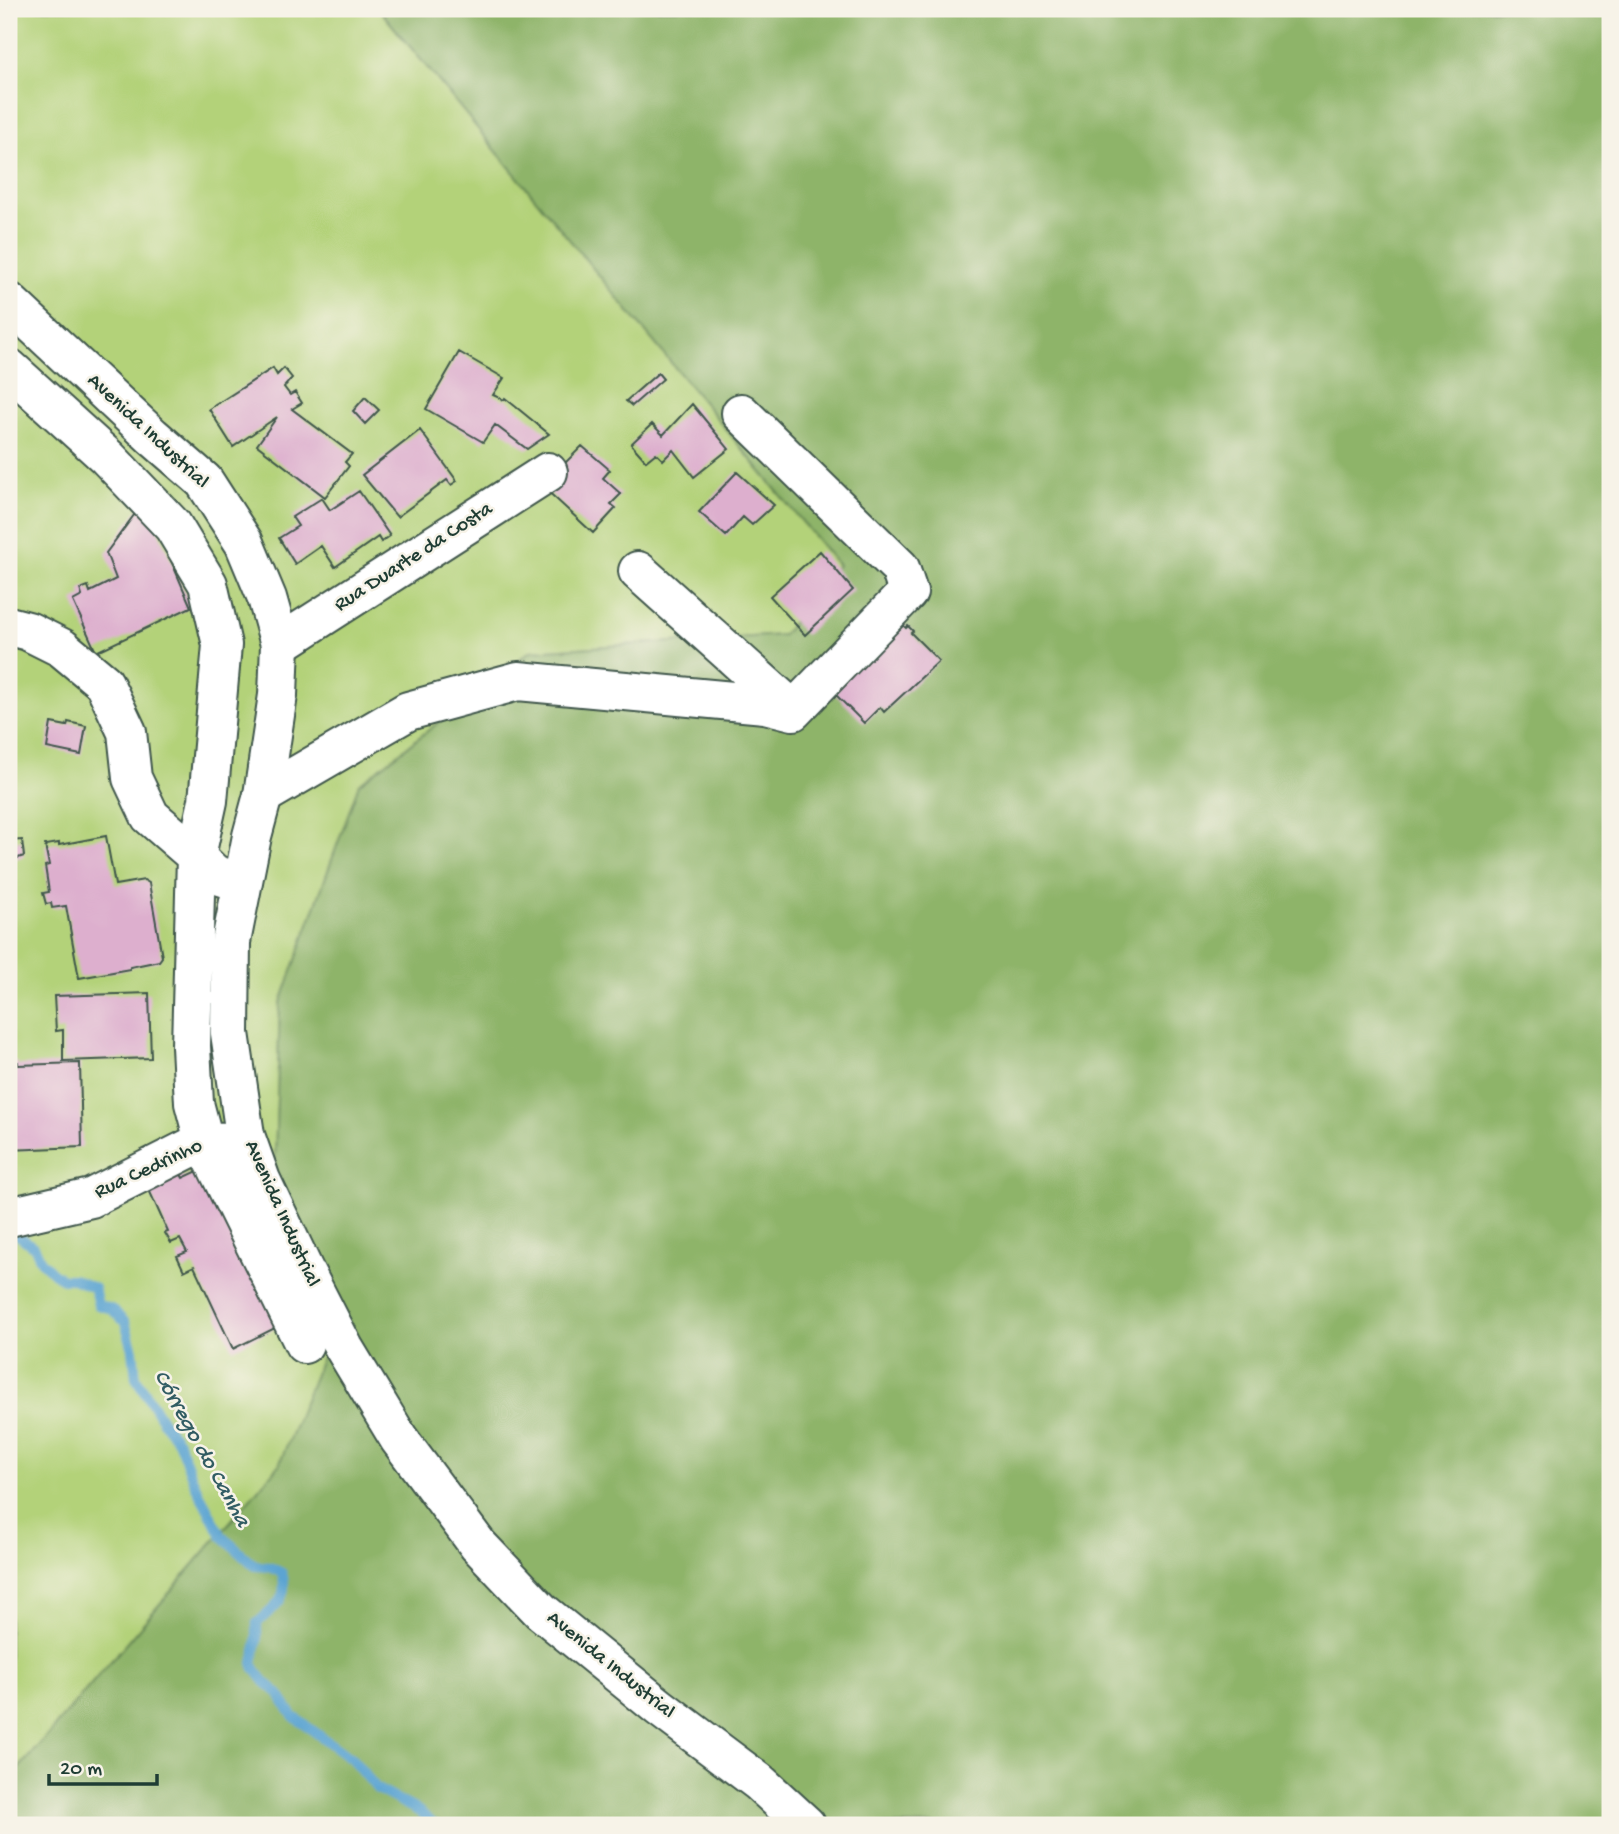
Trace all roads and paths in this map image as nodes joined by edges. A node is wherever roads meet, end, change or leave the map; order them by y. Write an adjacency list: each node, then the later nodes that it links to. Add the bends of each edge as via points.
1 (9, 302): 7 (street, Avenida Industrial, via 204,481 244,543)
2 (9, 368): 10 (street, Avenida Industrial, via 107,457 173,526 208,584 222,645 208,801)
3 (741, 413): 8 (street, via 900,568 908,592)
4 (548, 472): 7 (street, Rua Duarte da Costa)
5 (638, 571): 8 (street)
6 (9, 626): 10 (street, via 62,648 104,683 127,732 132,778 150,816)
7 (281, 644): 9 (street, Avenida Industrial)
8 (793, 711): 9 (street, via 765,704 518,681 408,710)
9 (263, 795): 11 (street, Avenida Industrial)
10 (196, 856): 11 (street, via 214,874); 12 (street, Avenida Industrial, via 191,1046 194,1103)
11 (242, 883): 13 (street, Avenida Industrial, via 231,942 230,1033)
12 (204, 1141): 13 (street, Rua Cedrinho); 14 (street, Rua Cedrinho, via 91,1198); 15 (street, Avenida Industrial)
13 (249, 1143): 16 (street, Avenida Industrial, via 261,1180 344,1348 399,1439 478,1545 541,1611 759,1782)
14 (9, 1217)
15 (304, 1344)
16 (806, 1825)

